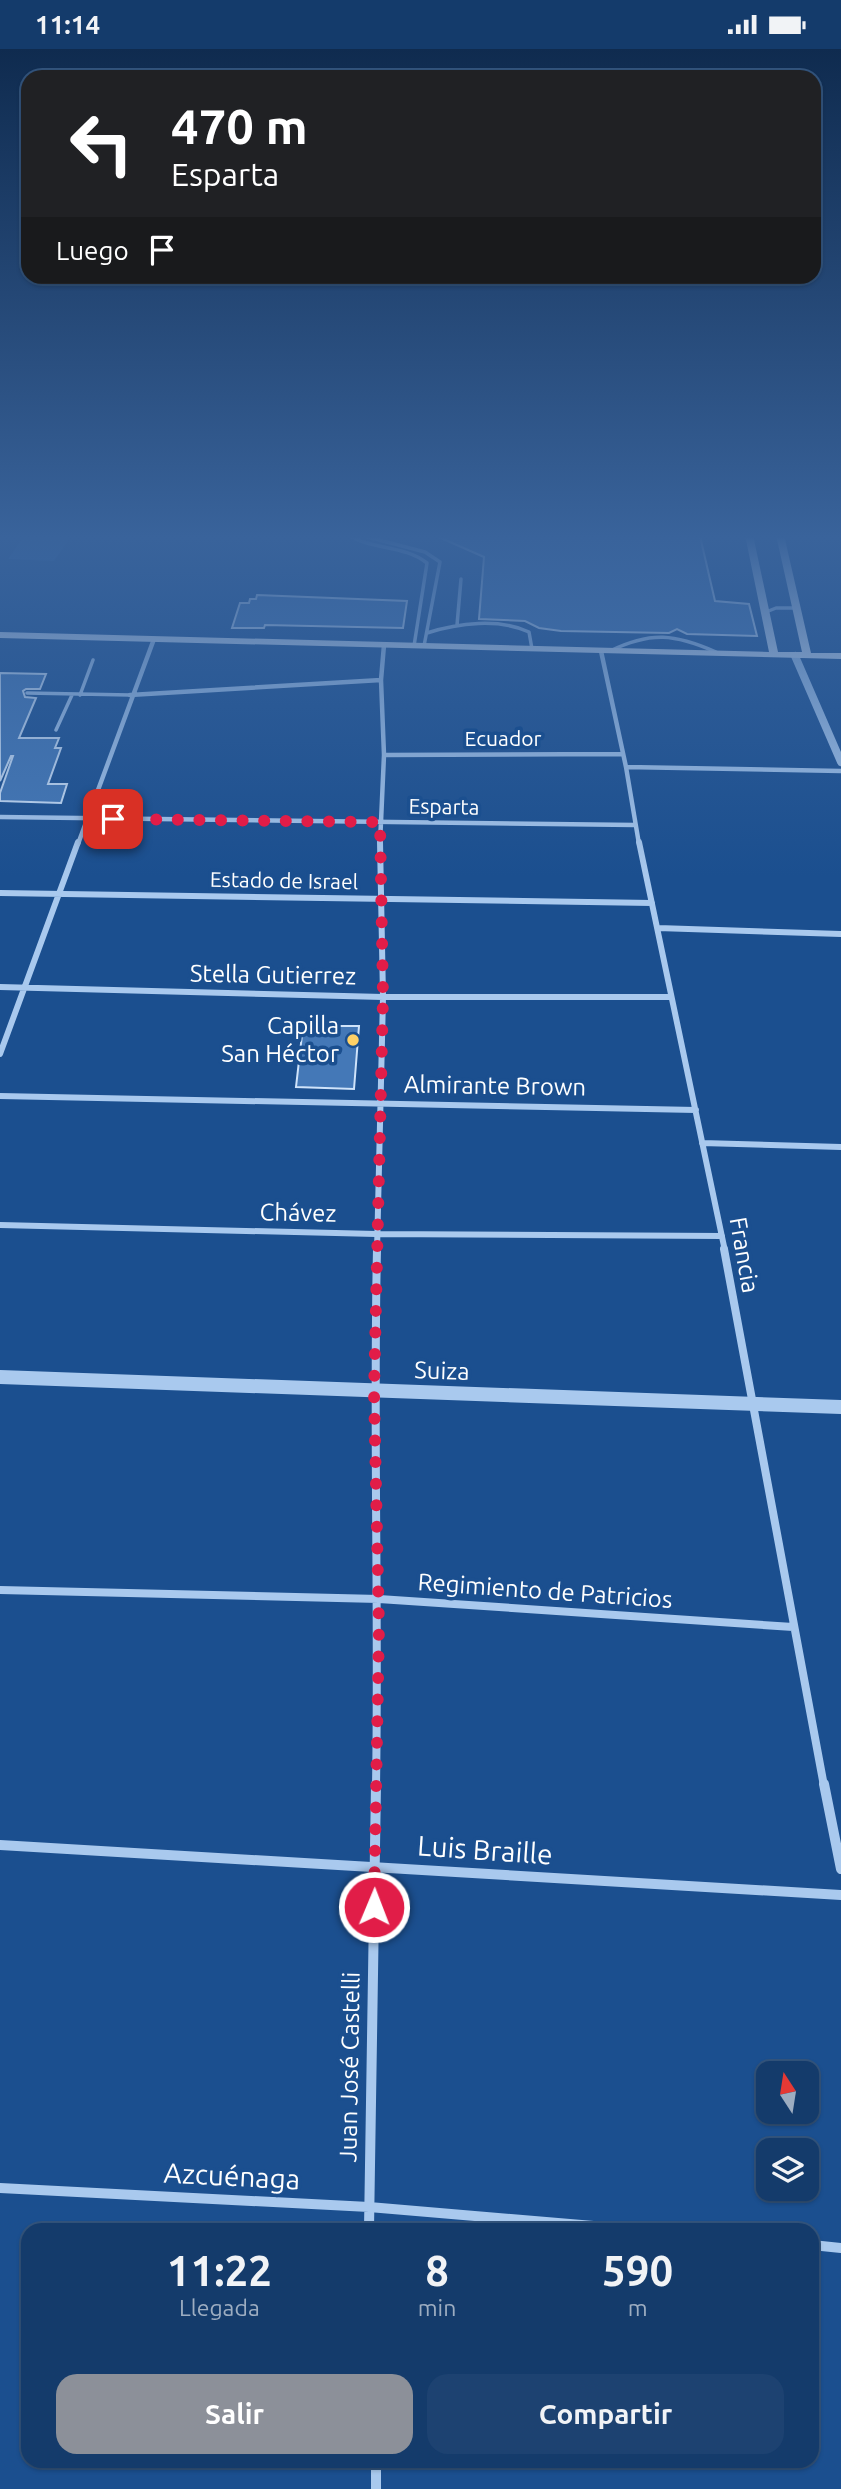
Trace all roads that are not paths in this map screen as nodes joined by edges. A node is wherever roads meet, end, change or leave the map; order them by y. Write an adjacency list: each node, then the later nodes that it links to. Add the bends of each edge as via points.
1 (150, 649): 20 (street)
2 (384, 649): 16 (street, Juan José Castelli)
3 (527, 649): 4 (main road)
4 (532, 649): 9 (main road)
5 (611, 649): 9 (lane)
6 (709, 649): 10 (lane)
7 (773, 649): 11 (main road)
8 (805, 649): 13 (main road)
9 (606, 651): 10 (main road); 22 (street, Francia)
10 (719, 654): 11 (main road)
11 (774, 655): 12 (main road)
12 (795, 656): 13 (main road); 24 (street)
13 (807, 656): 14 (main road)
14 (841, 656)
15 (93, 660): 19 (lane)
16 (381, 680): 20 (street); 23 (street, Juan José Castelli)
17 (27, 693): 18 (lane)
18 (72, 695): 19 (lane); 21 (lane)
19 (80, 695): 20 (lane)
20 (130, 695): 28 (street)
21 (56, 730)
22 (623, 754): 23 (street, Ecuador); 25 (street, Francia)
23 (384, 755): 29 (street, Juan José Castelli)
24 (841, 762)
25 (626, 767): 26 (street); 30 (street, Francia)
26 (841, 771)
27 (0, 817): 28 (street, Esparta)
28 (86, 819): 29 (street, Esparta); 32 (street)
29 (380, 822): 30 (street, Esparta); 33 (street, Juan José Castelli)
30 (635, 825): 34 (street, Francia)
31 (0, 893): 32 (street, Estado de Israel)
32 (61, 893): 33 (street, Estado de Israel); 38 (street)
33 (380, 898): 34 (street, Estado de Israel); 39 (street, Juan José Castelli)
34 (652, 904): 35 (street, Francia)
35 (658, 928): 36 (street); 40 (street, Francia)
36 (841, 934)
37 (0, 987): 38 (street, Stella Gutierrez)
38 (23, 988): 39 (street, Stella Gutierrez); 41 (street)
39 (383, 997): 40 (street, Stella Gutierrez); 43 (street, Juan José Castelli)
40 (670, 997): 44 (street, Francia)
41 (0, 1054)
42 (0, 1096): 43 (street, Almirante Brown)
43 (381, 1103): 44 (street, Almirante Brown); 48 (street, Juan José Castelli)
44 (696, 1110): 45 (street, Francia)
45 (702, 1143): 46 (street); 49 (street, Francia)
46 (841, 1147)
47 (0, 1225): 48 (street, Chávez)
48 (376, 1234): 49 (street, Chávez); 51 (street, Juan José Castelli)
49 (722, 1236): 52 (street, Francia)
50 (0, 1377): 51 (street, Suiza)
51 (374, 1392): 52 (street, Suiza); 55 (street, Juan José Castelli)
52 (751, 1403): 53 (street, Suiza); 56 (street, Francia)
53 (841, 1407)
54 (0, 1590): 55 (street, Regimiento de Patricios)
55 (379, 1599): 56 (street, Regimiento de Patricios); 58 (street, Juan José Castelli)
56 (793, 1627): 59 (street, Francia)
57 (0, 1845): 58 (street, Luis Braille)
58 (375, 1866): 60 (street, Luis Braille); 62 (street, Juan José Castelli)
59 (841, 1869)
60 (841, 1895)
61 (0, 2188): 62 (street, Azcuénaga)
62 (369, 2207): 63 (street, Juan José Castelli); 64 (street, Azcuénaga)
63 (369, 2223)
64 (558, 2223)
65 (819, 2246): 66 (street)
66 (841, 2248)
67 (376, 2468): 68 (street)
68 (376, 2489)

